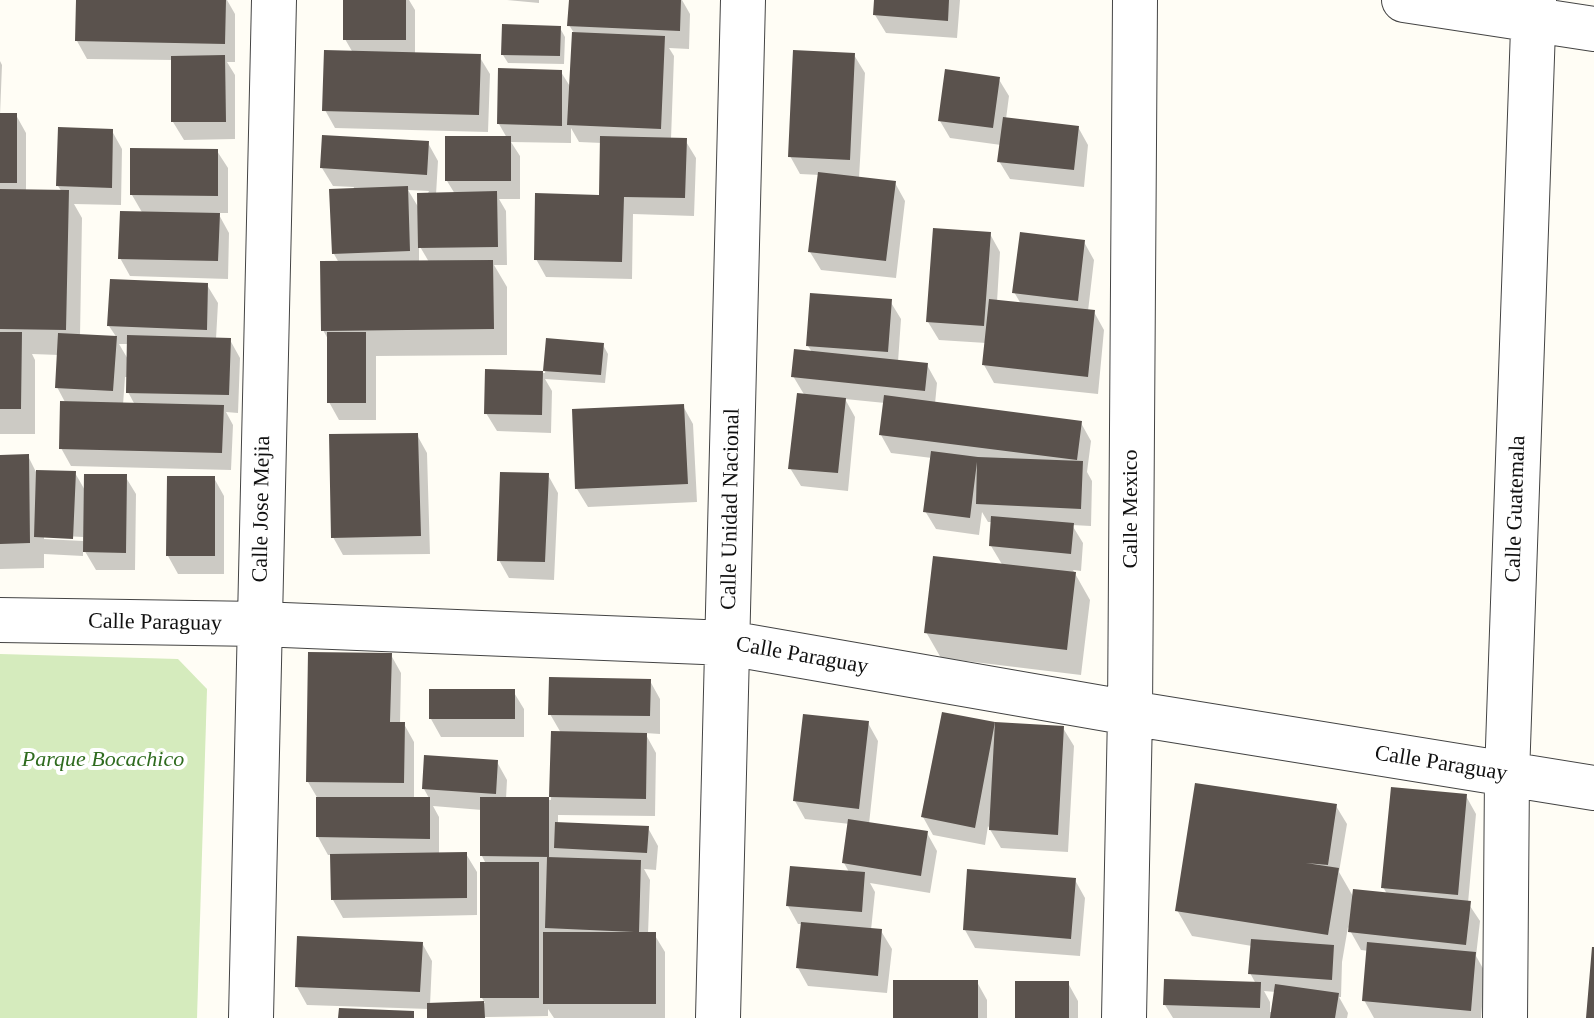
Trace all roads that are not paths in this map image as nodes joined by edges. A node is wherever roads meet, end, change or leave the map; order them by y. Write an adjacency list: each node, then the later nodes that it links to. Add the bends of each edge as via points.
1 (274, 0): 8 (street, Calle Jose Mejia)
2 (743, 0): 9 (street, Calle Unidad Nacional)
3 (1135, 0): 10 (street, Calle Mexico)
4 (1404, 0): 5 (street)
5 (1534, 11): 6 (street); 11 (street, Calle Guatemala)
6 (1594, 29)
7 (0, 620): 8 (street, Calle Paraguay)
8 (259, 624): 9 (street, Calle Paraguay); 13 (street, Calle Jose Mejia)
9 (728, 643): 10 (street, Calle Paraguay); 14 (street, Calle Unidad Nacional)
10 (1130, 713): 11 (street, Calle Paraguay); 15 (street, Calle Mexico)
11 (1507, 775): 12 (street, Calle Paraguay); 16 (street, Calle Guatemala)
12 (1594, 788)
13 (251, 1018)
14 (718, 1018)
15 (1124, 1018)
16 (1505, 1018)

